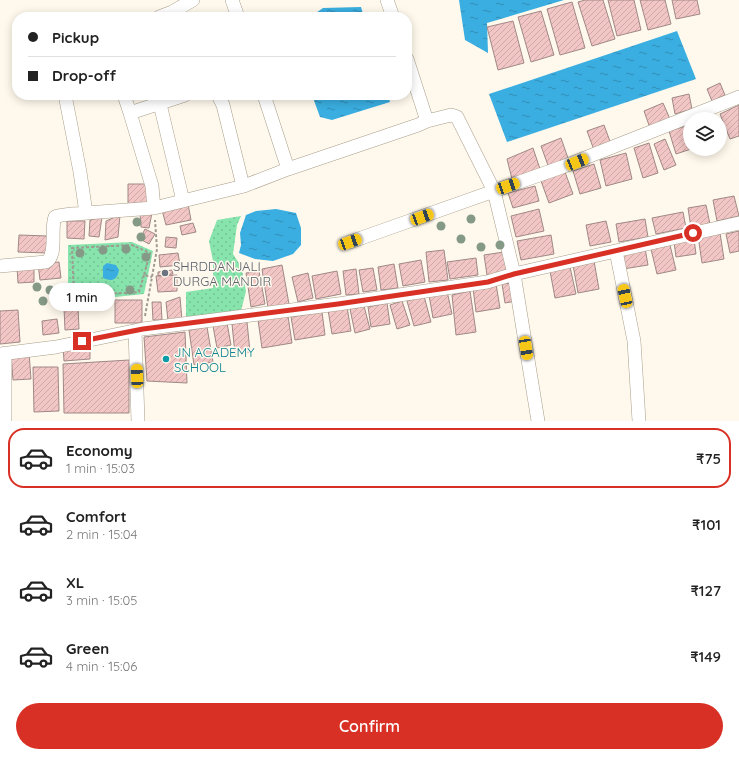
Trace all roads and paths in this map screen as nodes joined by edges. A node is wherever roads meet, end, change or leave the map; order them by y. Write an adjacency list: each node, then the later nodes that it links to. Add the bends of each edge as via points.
1 (193, 0): 4 (street)
2 (232, 0): 5 (street)
3 (387, 0): 6 (street)
4 (172, 12)
5 (236, 12)
6 (391, 12)
7 (412, 74): 16 (street)
8 (739, 97): 19 (street)
9 (66, 100): 22 (street)
10 (126, 100): 15 (street)
11 (171, 100): 14 (street)
12 (220, 100): 18 (street)
13 (266, 100): 17 (street)
14 (160, 104): 15 (street); 20 (street)
15 (130, 113): 21 (street, via 152,186)
16 (427, 121): 17 (street); 19 (street, via 451,115 457,117)
17 (288, 169): 18 (street)
18 (243, 186): 20 (street)
19 (494, 191): 24 (street); 27 (street)
20 (183, 201): 21 (street)
21 (154, 208): 22 (street); 29 (path, via 157,249)
22 (86, 213): 26 (street, via 54,217 52,251 48,261)
23 (739, 223): 25 (street)
24 (350, 242)
25 (616, 251): 27 (street); 35 (street, via 634,341)
26 (0, 266)
27 (514, 274): 30 (street, via 488,282); 34 (street)
28 (144, 275): 28 (path, via 150,253 132,245 72,248 74,296 139,292); 29 (path)
29 (152, 277): 30 (path)
30 (139, 330): 31 (street); 33 (street)
31 (2, 354): 32 (street)
32 (5, 421)
33 (138, 421)
34 (538, 421)
35 (639, 421)

